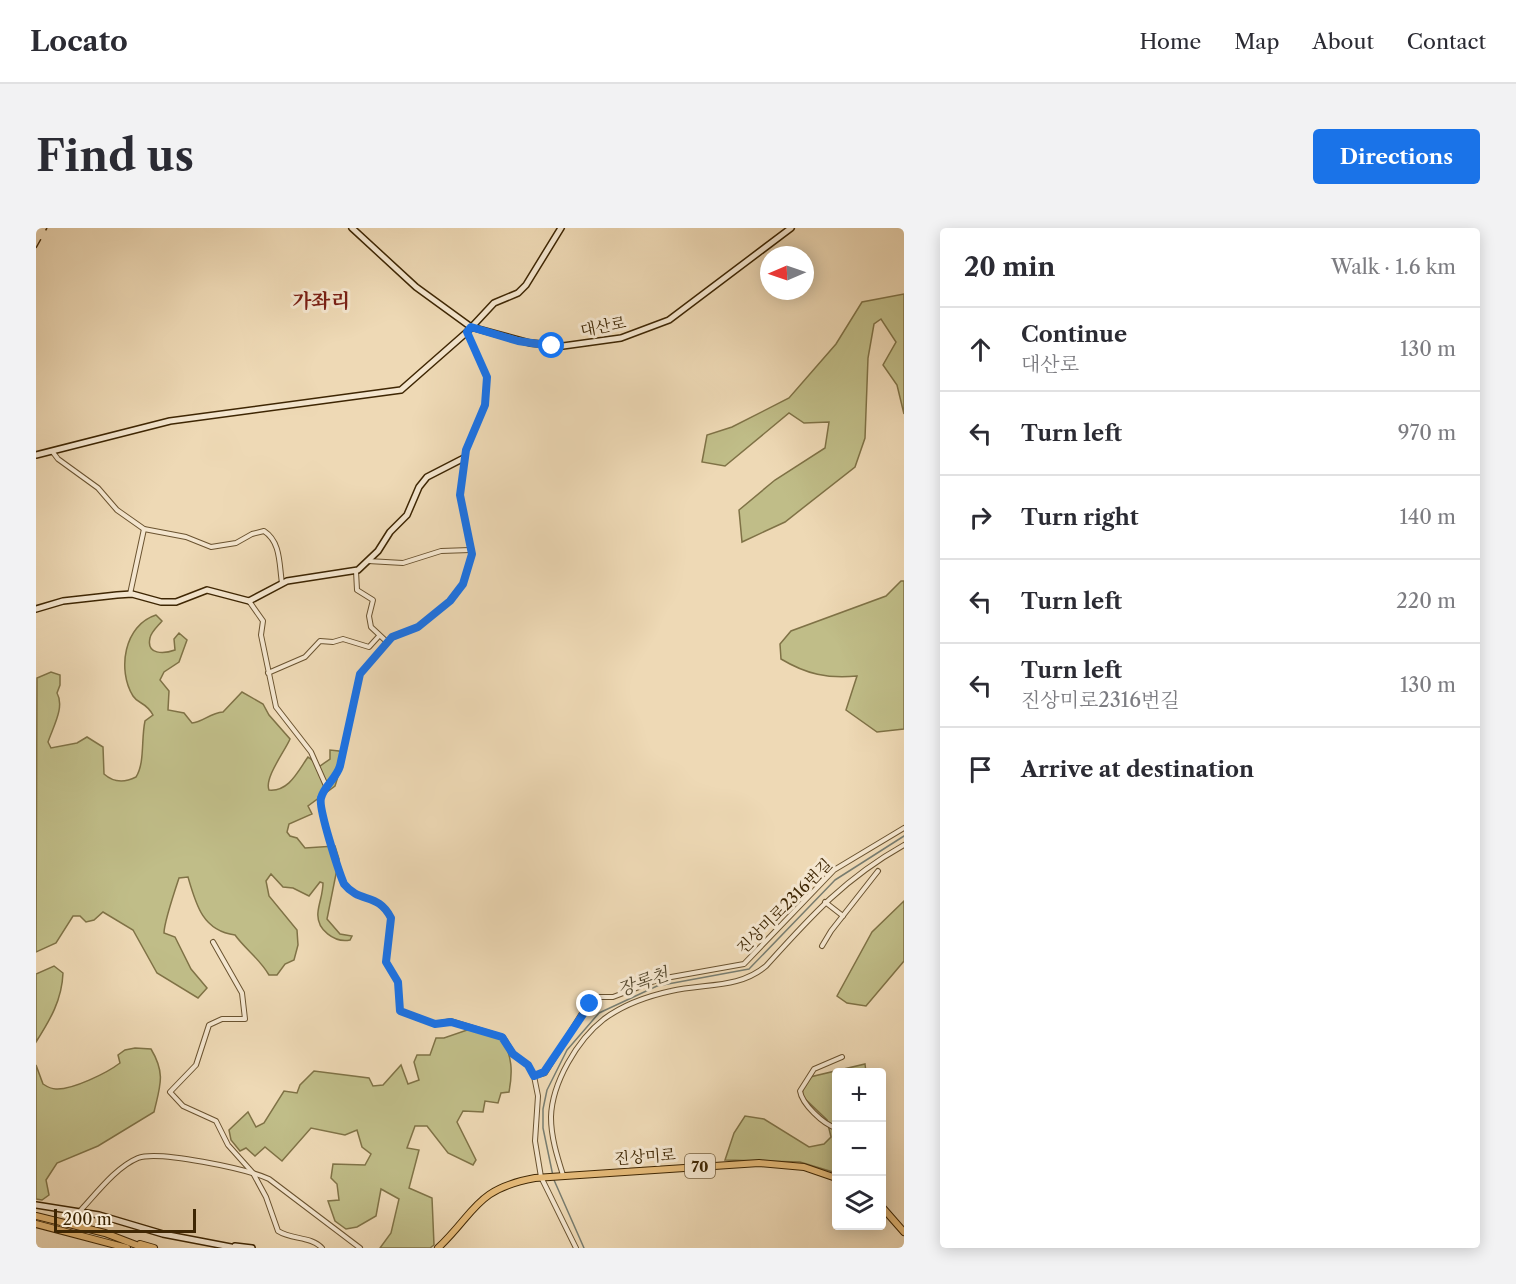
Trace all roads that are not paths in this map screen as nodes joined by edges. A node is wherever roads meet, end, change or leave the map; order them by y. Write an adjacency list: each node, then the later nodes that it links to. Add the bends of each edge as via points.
1 (352, 228): 4 (street, 대산로, via 416,287)
2 (561, 228): 4 (street, via 526,285 518,293 494,303)
3 (791, 228): 4 (street, 대산로, via 676,315 632,335 585,345 552,346)
4 (471, 327): 5 (street)
5 (467, 332): 6 (street, via 401,390 170,422); 8 (street, via 484,365 488,392)
6 (52, 451): 7 (street); 9 (street, via 98,488 117,510)
7 (36, 455)
8 (464, 458): 10 (street, via 460,495); 11 (street, via 427,477 407,515)
9 (144, 528): 13 (street, via 211,547 236,543 264,531 278,552); 14 (street)
10 (470, 550): 11 (street, via 441,551 403,563); 18 (street, via 463,584 454,596 418,627)
11 (368, 561): 12 (street)
12 (356, 571): 13 (street); 17 (street, via 357,590 373,600 369,621)
13 (282, 583): 15 (street)
14 (130, 594): 15 (street, via 176,602 207,590); 16 (street, via 63,601)
15 (249, 601): 19 (street, via 263,621 261,635)
16 (36, 609)
17 (379, 636): 18 (street); 19 (street, via 369,647 344,639 320,641 305,657)
18 (387, 642): 20 (street, via 356,683 340,766)
19 (268, 673): 20 (street, via 276,707 311,752)
20 (327, 788): 29 (street, via 320,807 344,884 350,891 380,902 391,918 386,962 398,982 400,1011 435,1024 451,1022 502,1037)
21 (904, 828): 29 (street, 진상미로2316번길, via 834,870 744,964 660,979 613,997 592,997 544,1072)
22 (904, 845): 24 (street, via 855,875)
23 (878, 871): 25 (street)
24 (825, 902): 25 (street); 32 (street, via 753,976 659,994 626,1006 597,1025 564,1071 554,1097 553,1136)
25 (843, 916): 27 (street)
26 (213, 942): 31 (street, via 242,993 245,1019 222,1019 209,1025 196,1065 170,1092 183,1106 216,1121 228,1145)
27 (822, 946)
28 (842, 1057): 30 (street, via 814,1069 800,1090 802,1100)
29 (534, 1076): 34 (street, via 538,1096 534,1125)
30 (832, 1126)
31 (253, 1173): 36 (street, via 146,1156 130,1163); 49 (street, via 278,1231); 50 (street, via 281,1186)
32 (562, 1175): 33 (main road, 진상미로 / 70, via 759,1163 804,1167); 34 (main road, 70)
33 (832, 1176)
34 (543, 1177): 51 (main road, 70, via 507,1185 483,1197); 52 (street)
35 (36, 1205): 36 (street)
36 (81, 1211): 43 (street, via 163,1234)
37 (886, 1212): 40 (main road)
38 (36, 1216): 41 (main road)
39 (36, 1224): 42 (main road)
40 (904, 1232)
41 (105, 1233): 46 (main road); 47 (main road)
42 (80, 1234): 44 (main road); 45 (main road)
43 (234, 1247): 48 (street)
44 (114, 1248)
45 (128, 1248)
46 (144, 1248)
47 (154, 1248)
48 (252, 1248)
49 (322, 1248)
50 (360, 1248)
51 (438, 1248)
52 (576, 1248)

